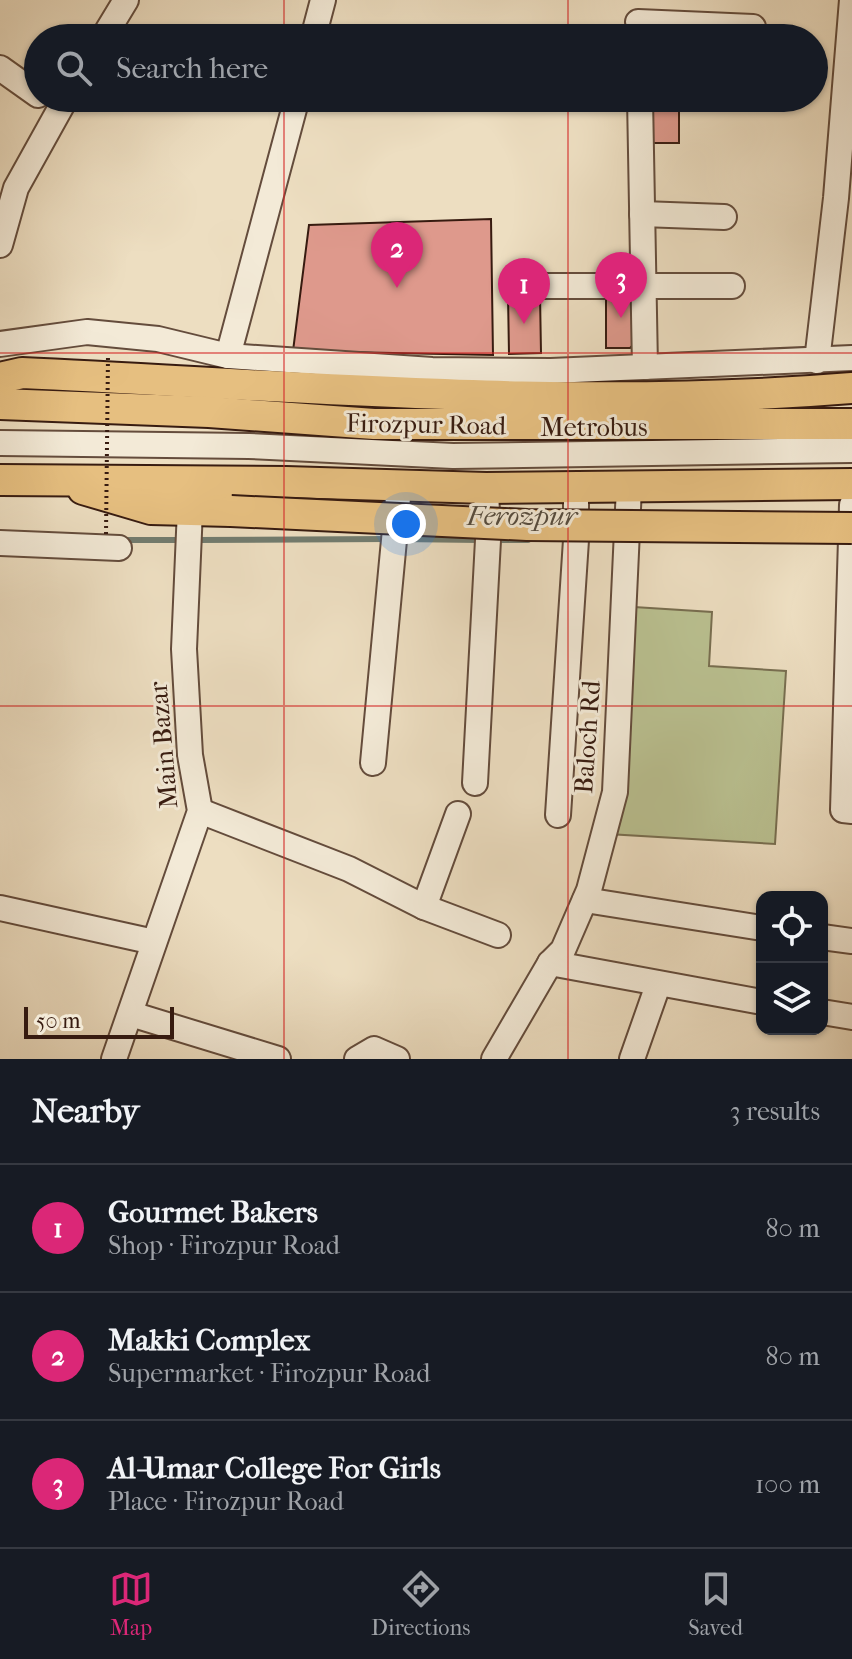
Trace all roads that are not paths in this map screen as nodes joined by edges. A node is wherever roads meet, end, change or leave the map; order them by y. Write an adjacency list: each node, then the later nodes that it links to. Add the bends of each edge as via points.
1 (126, 0): 5 (street)
2 (323, 0): 6 (street)
3 (852, 0): 9 (street)
4 (638, 20): 7 (street)
5 (111, 24)
6 (317, 24)
7 (704, 24)
8 (0, 68): 10 (street)
9 (848, 82): 14 (street)
10 (24, 83)
11 (46, 112): 17 (street)
12 (293, 112): 22 (street)
13 (640, 112): 15 (street)
14 (844, 198): 24 (street)
15 (642, 214): 16 (street); 19 (street)
16 (724, 217)
17 (0, 245)
18 (533, 286): 19 (street)
19 (643, 286): 20 (street); 25 (street)
20 (732, 286)
21 (0, 344): 22 (street, via 87,332 158,339)
22 (228, 356): 25 (street, via 432,370)
23 (852, 358): 24 (street)
24 (817, 361): 25 (street)
25 (645, 367)
26 (0, 378): 27 (main road, via 22,373 522,399 743,397)
27 (852, 388)
28 (0, 404): 29 (main road, Firozpur Road, via 374,424)
29 (852, 424)
30 (0, 443): 31 (street, Metrobus, via 249,446 453,456)
31 (852, 450)
32 (0, 480): 33 (main road)
33 (49, 480): 35 (main road); 40 (main road, via 151,509)
34 (852, 484): 36 (main road)
35 (399, 487): 37 (main road); 45 (street)
36 (629, 487): 38 (main road); 51 (street, Baloch Rd, via 615,792)
37 (486, 488): 38 (main road); 46 (street)
38 (576, 488): 50 (street)
39 (852, 505): 44 (street)
40 (190, 509): 41 (main road, bridge, via 527,525); 47 (street, Main Bazar, via 184,649 190,755)
41 (852, 528)
42 (112, 541): 43 (street)
43 (0, 543)
44 (849, 702): 48 (street, via 843,810)
45 (373, 763)
46 (475, 783)
47 (200, 811): 52 (street, via 349,869); 58 (street, Main Bazar)
48 (852, 811)
49 (458, 814): 52 (street)
50 (558, 815)
51 (585, 900): 54 (street); 59 (street, Baloch Rd, via 563,950)
52 (424, 907): 55 (street)
53 (0, 908): 58 (street)
54 (756, 927)
55 (498, 935)
56 (828, 938): 57 (street)
57 (852, 941)
58 (154, 942): 63 (street, Main Bazar)
59 (550, 963): 60 (street); 69 (street, Baloch Rd)
60 (658, 985): 61 (street); 70 (street)
61 (756, 1001)
62 (828, 1013): 64 (street)
63 (131, 1014): 65 (street, Main Bazar); 66 (street)
64 (852, 1017)
65 (114, 1059)
66 (278, 1059)
67 (357, 1059): 68 (street, via 374,1049)
68 (397, 1059)
69 (494, 1059)
70 (632, 1059)

